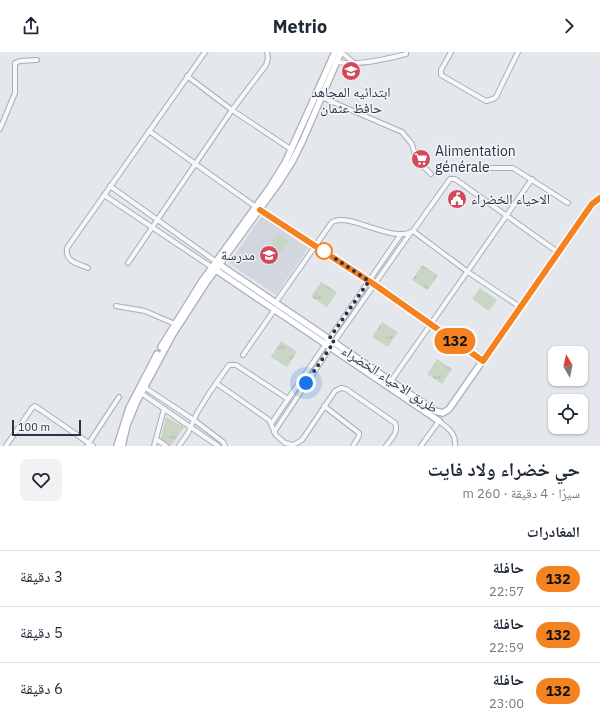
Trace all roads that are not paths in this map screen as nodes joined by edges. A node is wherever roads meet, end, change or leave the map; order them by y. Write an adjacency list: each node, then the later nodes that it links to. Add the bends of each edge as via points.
1 (205, 52): 12 (street)
2 (267, 52): 14 (street, via 266,65)
3 (336, 52): 10 (main road)
4 (341, 52): 10 (main road); 11 (street)
5 (411, 52): 8 (street)
6 (451, 52): 7 (street, via 441,75 486,100 496,97)
7 (518, 52)
8 (406, 53): 11 (street, via 373,61)
9 (37, 60): 15 (street, via 15,63 15,93)
10 (335, 61): 11 (street); 13 (main road); 17 (main road)
11 (353, 62)
12 (187, 76): 14 (street); 16 (street)
13 (321, 98): 20 (street, via 402,132 412,144 416,159); 26 (main road, via 292,162)
14 (232, 110): 17 (street); 18 (street)
15 (0, 129)
16 (149, 131): 18 (street); 22 (street)
17 (292, 150): 26 (main road)
18 (196, 163): 26 (street); 28 (street)
19 (492, 168): 21 (street, via 513,168)
20 (431, 174)
21 (532, 179): 25 (street); 27 (street)
22 (110, 186): 23 (street); 28 (street)
23 (104, 195): 29 (street); 36 (street, via 67,248 68,258)
24 (600, 198): 33 (main road, via 592,204)
25 (568, 204)
26 (258, 209): 32 (street); 35 (main road)
27 (506, 215): 30 (street, via 455,179 450,179); 33 (street); 38 (street)
28 (158, 220): 29 (street); 35 (street)
29 (152, 227): 34 (street); 37 (street)
30 (412, 231): 31 (street); 38 (street); 40 (street)
31 (401, 234): 32 (street, via 338,220 332,222); 39 (street, طريق الاحياء الخضراء)
32 (315, 246): 39 (street); 41 (street)
33 (559, 252): 43 (main road)
34 (128, 263)
35 (218, 263): 37 (main road); 41 (main road, طريق الاحياء الخضراء)
36 (88, 268)
37 (214, 269): 44 (main road); 45 (main road); 52 (main road)
38 (468, 272): 43 (street); 46 (street)
39 (369, 281): 40 (street); 47 (street, طريق الاحياء الخضراء)
40 (375, 285): 46 (street); 47 (street)
41 (276, 302): 47 (main road, طريق الاحياء الخضراء)
42 (116, 306): 45 (street, via 145,311)
43 (520, 307): 49 (main road)
44 (275, 309): 47 (main road); 48 (street)
45 (174, 324): 66 (main road, via 132,400 122,424)
46 (430, 324): 49 (street); 50 (street)
47 (330, 343): 50 (main road, طريق الاحياء الخضراء); 55 (street, طريق الاحياء الخضراء); 59 (main road); 62 (street)
48 (243, 355)
49 (483, 361): 50 (main road, طريق الاحياء الخضراء, via 445,412 438,412)
50 (390, 381)
51 (216, 383): 55 (street, via 227,366 234,364); 58 (street); 60 (street, via 268,419)
52 (144, 387): 53 (main road); 58 (street)
53 (140, 393): 57 (street); 67 (main road)
54 (119, 397): 64 (street)
55 (288, 399): 60 (street, طريق الاحياء الخضراء)
56 (324, 406): 62 (street, via 296,445 287,445); 73 (street, via 359,433); 74 (street, via 335,391 346,389 396,425 396,431)
57 (164, 409): 61 (street); 63 (street)
58 (194, 420): 61 (street); 72 (street)
59 (439, 421): 75 (street); 76 (street, via 452,432)
60 (271, 424): 62 (street)
61 (190, 427): 70 (street); 71 (street)
62 (274, 432)
63 (156, 439): 68 (street); 69 (street)
64 (89, 445): 65 (street, via 35,406)
65 (6, 446)
66 (117, 446)
67 (122, 446)
68 (154, 446)
69 (166, 446)
70 (179, 446)
71 (218, 446)
72 (225, 446)
73 (353, 446)
74 (386, 446)
75 (421, 446)
76 (455, 446)

